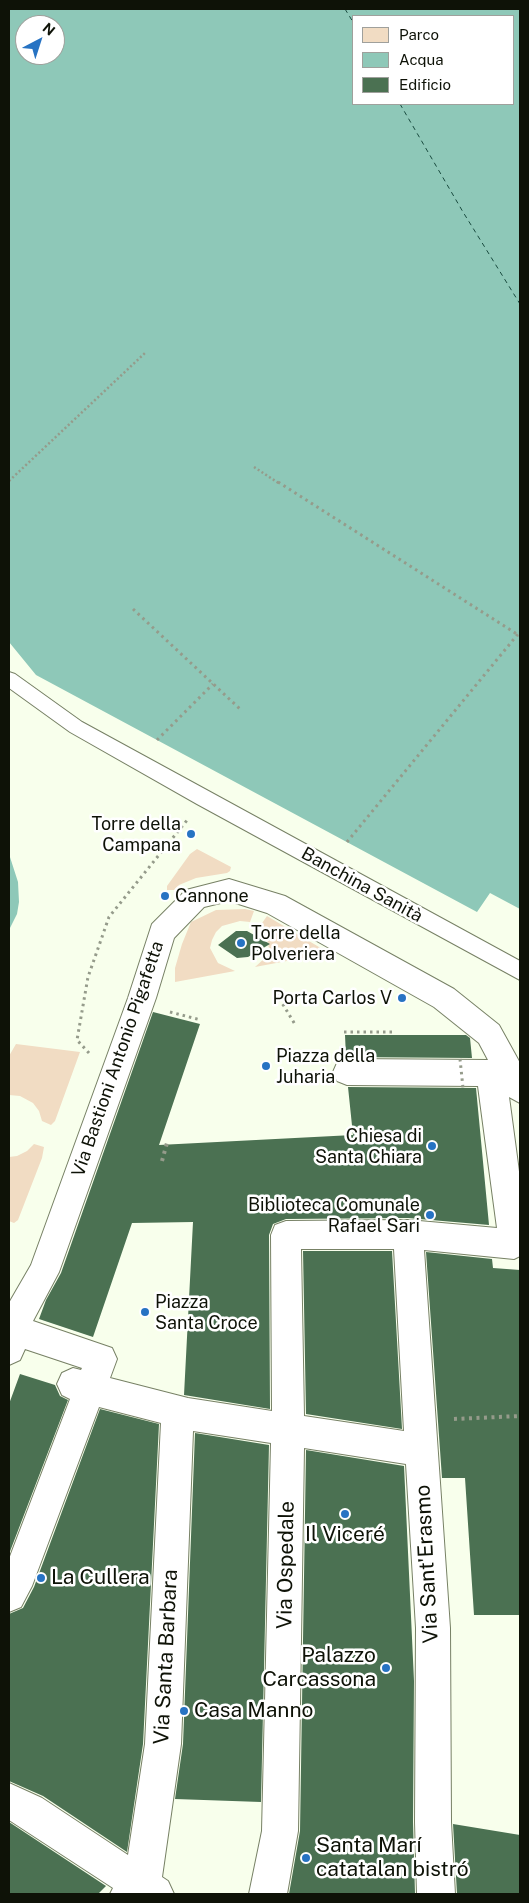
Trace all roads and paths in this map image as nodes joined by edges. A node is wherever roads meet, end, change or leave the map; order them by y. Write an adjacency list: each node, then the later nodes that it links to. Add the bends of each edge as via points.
1 (145, 353): 3 (path)
2 (254, 467): 5 (path)
3 (9, 481)
4 (133, 609): 7 (path)
5 (519, 635): 11 (path)
6 (9, 679): 10 (lane, Banchina Sanità, via 76,727)
7 (213, 684): 8 (path); 9 (path)
8 (240, 709)
9 (157, 740)
10 (204, 799): 12 (lane, Banchina Sanità); 19 (path, via 109,917 88,977)
11 (347, 842)
12 (520, 971)
13 (276, 993): 16 (path)
14 (167, 1011): 15 (path)
15 (201, 1020)
16 (296, 1026)
17 (344, 1032): 18 (path)
18 (393, 1032)
19 (77, 1040)
20 (460, 1059): 22 (path, bridge)
21 (347, 1072): 26 (street, via 491,1073 514,1244)
22 (463, 1088)
23 (520, 1090): 27 (street, Via Bastioni Antonio Pigafetta, via 489,1034 444,998 275,904 229,890 196,898 162,932 142,998 44,1272 20,1313)
24 (168, 1142): 25 (path)
25 (162, 1161)
26 (408, 1234): 31 (street, Via Ospedale, via 286,1235); 32 (street, Via Sant'Erasmo)
27 (11, 1339): 28 (street, via 101,1359)
28 (81, 1386): 29 (street); 33 (street, via 20,1574)
29 (183, 1413): 31 (street); 35 (street, Via Santa Barbara, via 162,1744)
30 (520, 1416): 32 (path)
31 (288, 1430): 32 (street); 36 (street, Via Ospedale, via 280,1831)
32 (422, 1435): 37 (street, Via Sant'Erasmo, via 433,1628)
33 (9, 1595)
34 (9, 1801): 35 (street, via 30,1811)
35 (143, 1891)
36 (268, 1894)
37 (436, 1894)

